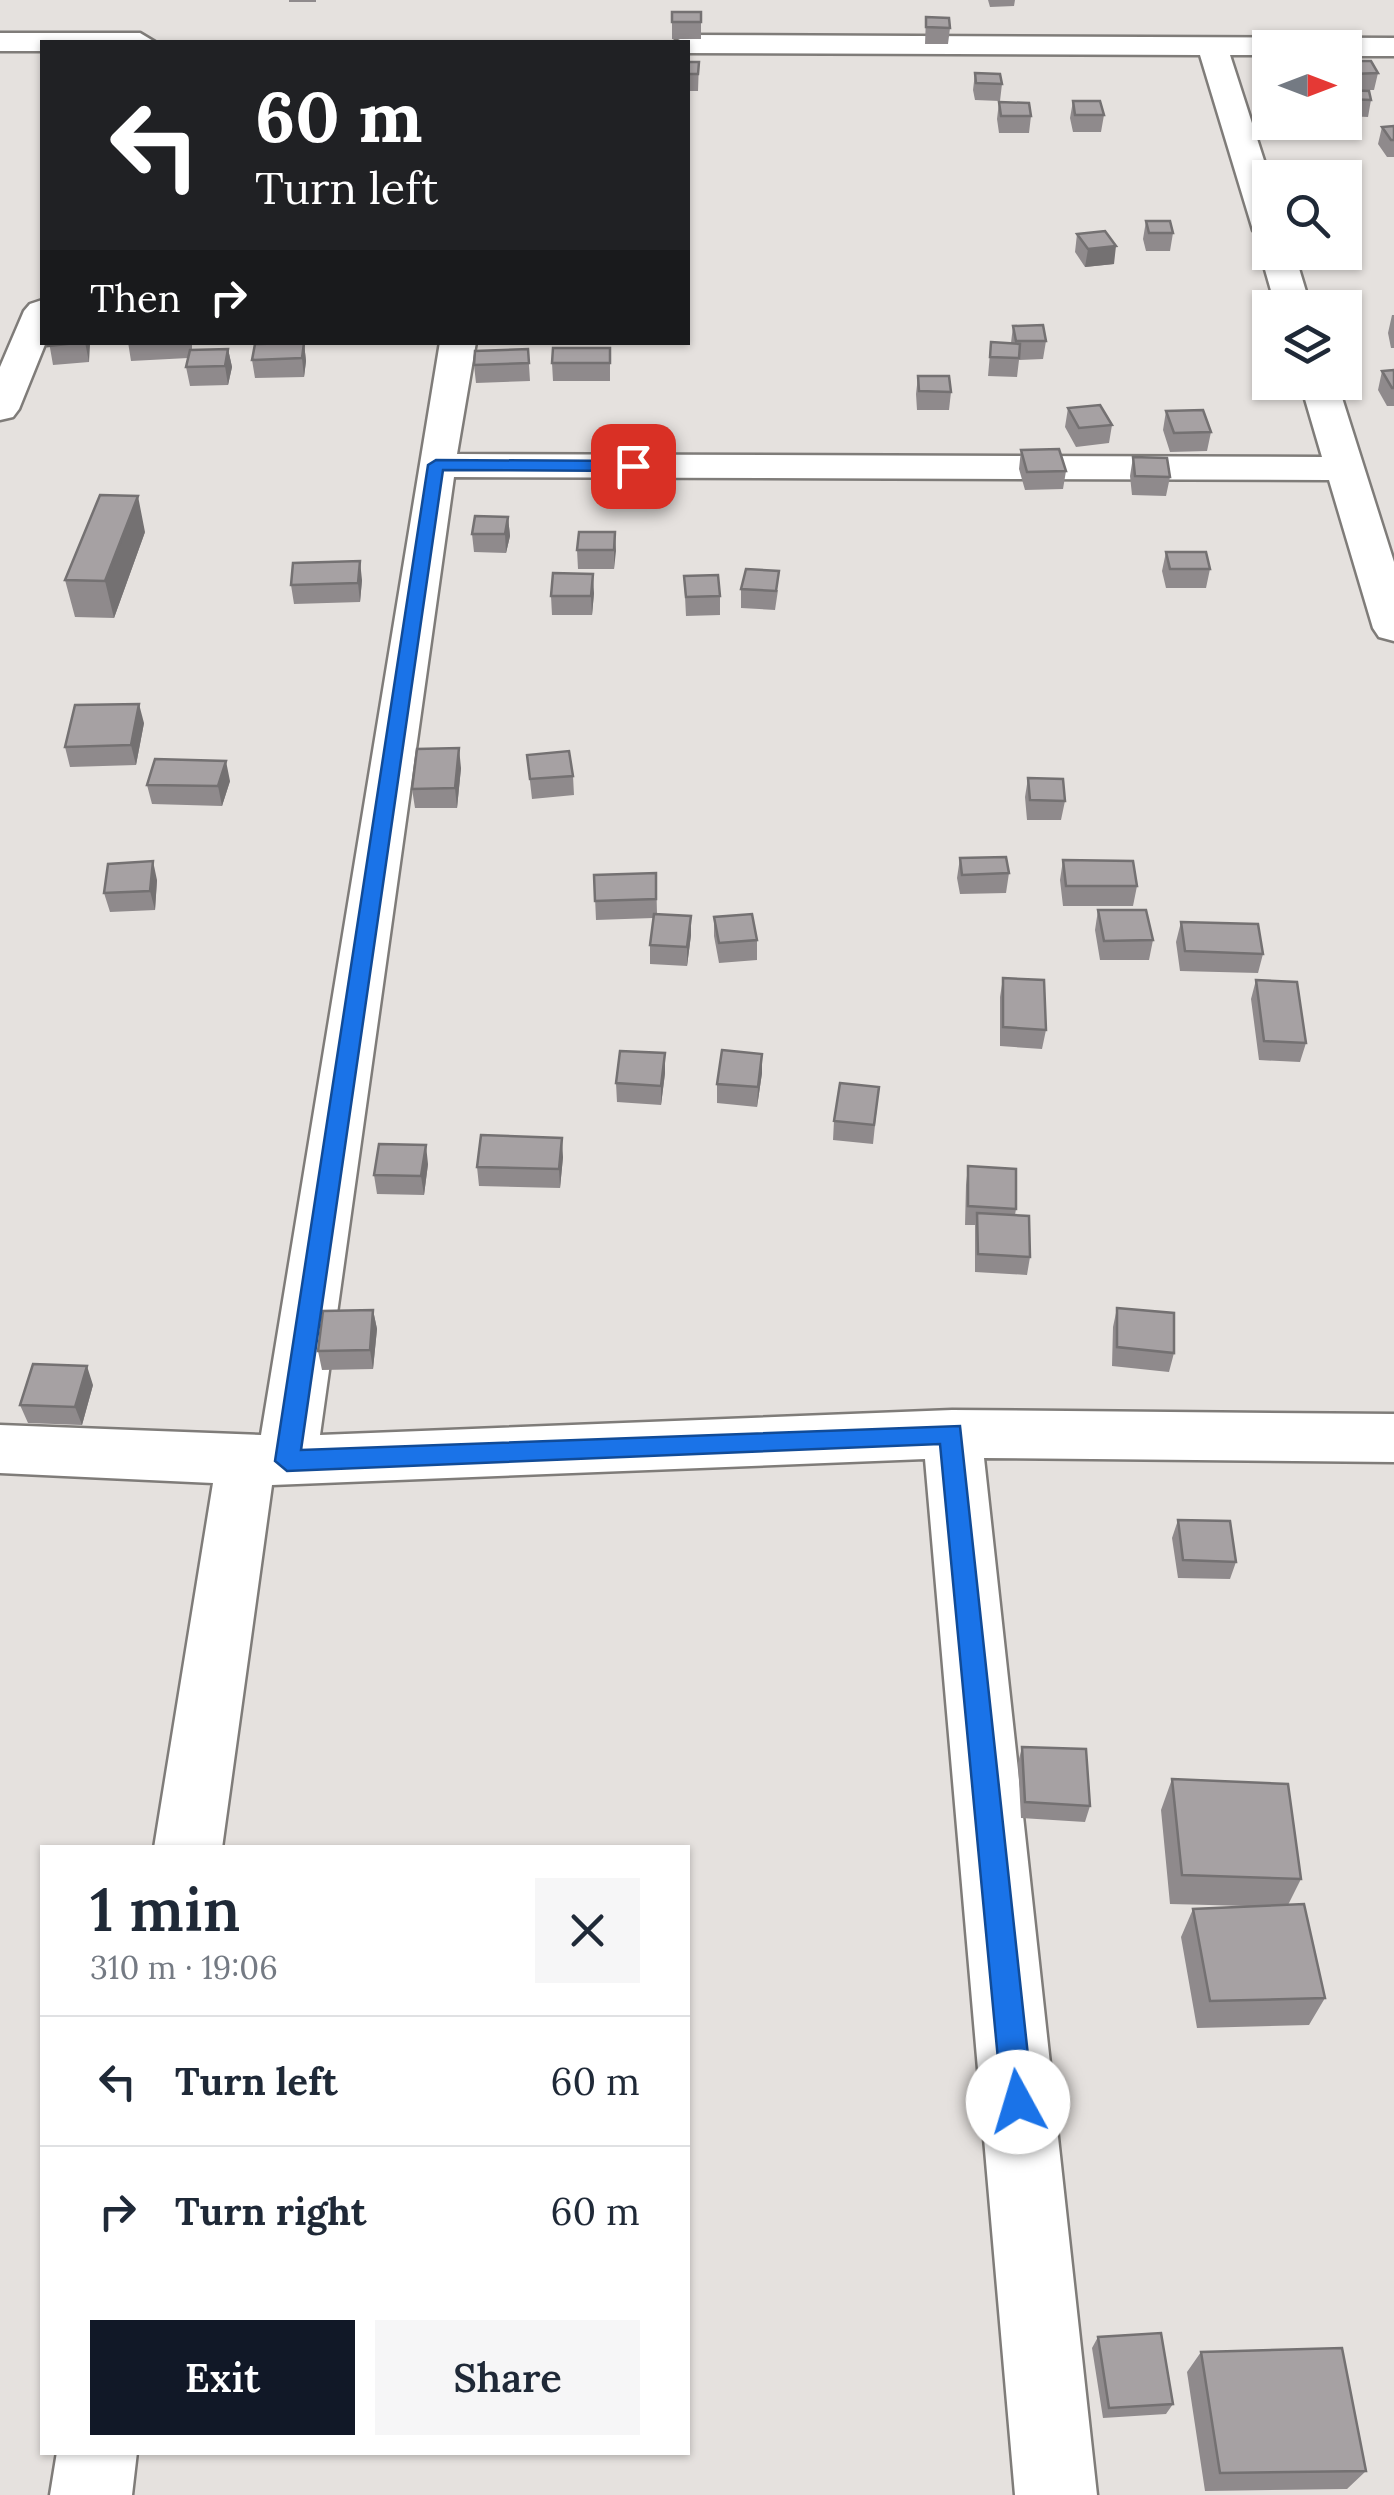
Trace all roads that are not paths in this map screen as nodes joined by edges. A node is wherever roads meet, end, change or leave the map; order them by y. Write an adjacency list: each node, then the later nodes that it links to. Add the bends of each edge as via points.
1 (0, 42): 2 (street)
2 (40, 42)
3 (690, 44): 4 (street)
4 (1212, 46): 5 (street); 6 (street)
5 (1394, 47)
6 (1252, 173)
7 (40, 316): 10 (street)
8 (457, 345): 11 (street)
9 (1323, 400): 12 (street)
10 (0, 409)
11 (436, 465): 12 (street); 17 (street)
12 (1344, 468): 13 (street)
13 (1394, 628)
14 (952, 1434): 15 (street); 17 (street); 21 (street)
15 (1394, 1438)
16 (0, 1450): 17 (street)
17 (267, 1461): 18 (street)
18 (189, 1845)
19 (97, 2455): 20 (street)
20 (91, 2495)
21 (1056, 2495)

